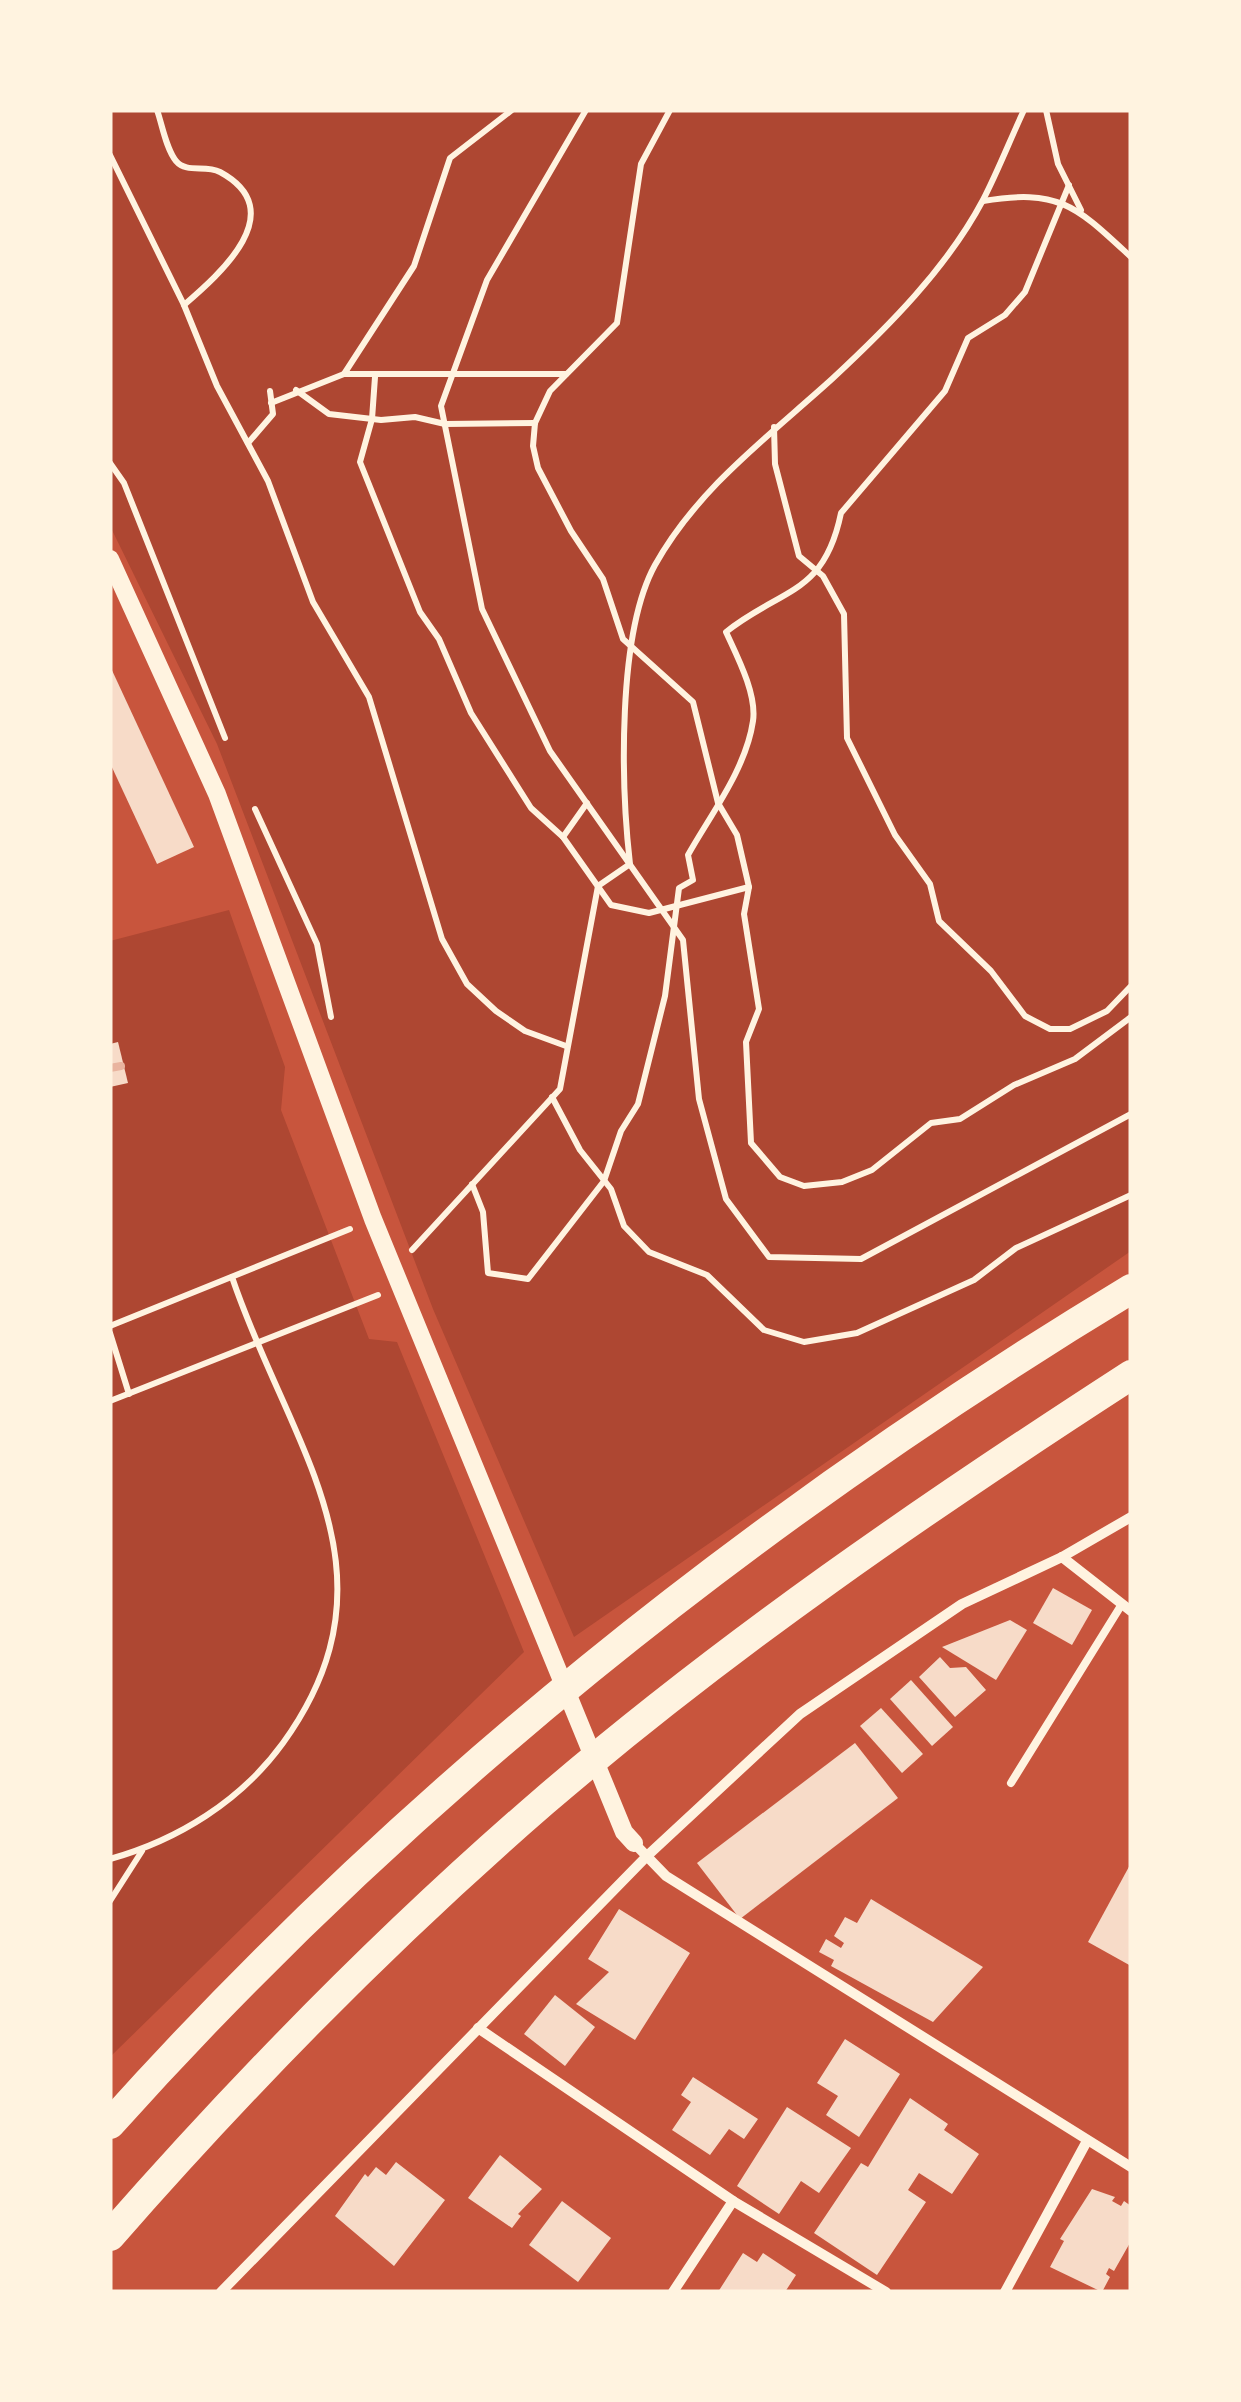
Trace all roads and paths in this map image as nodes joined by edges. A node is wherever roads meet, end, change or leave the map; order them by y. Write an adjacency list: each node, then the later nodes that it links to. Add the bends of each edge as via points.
1 (157, 110): 13 (path, via 176,160 188,169 220,172 244,194 251,216 246,239 226,269)
2 (512, 110): 14 (path, via 450,158 414,266)
3 (586, 110): 16 (path, via 487,280)
4 (670, 110): 15 (path, via 641,164 617,324)
5 (1024, 110): 9 (path)
6 (1046, 110): 8 (path)
7 (110, 156): 13 (path)
8 (1069, 185): 10 (path); 11 (path)
9 (982, 201): 10 (path, via 1026,194); 24 (path, via 900,311)
10 (1059, 203): 11 (path); 27 (path, via 1025,292 968,338 945,391 842,513)
11 (1082, 212): 12 (path)
12 (1131, 257)
13 (184, 305): 25 (path)
14 (344, 374): 17 (path); 18 (path)
15 (567, 374): 16 (path); 22 (path, via 550,390)
16 (452, 375): 17 (path); 23 (path, via 441,406)
17 (375, 376): 21 (path)
18 (296, 390): 20 (path); 21 (path, via 329,414)
19 (270, 391): 20 (path)
20 (272, 403): 25 (path, via 273,414)
21 (372, 419): 23 (path); 31 (path, via 360,462 420,612 486,738 532,808)
22 (536, 423): 23 (path); 28 (path, via 538,468 602,579 610,611)
23 (444, 424): 29 (path, via 482,609 550,751)
24 (774, 428): 27 (path, via 774,464 790,528 799,556); 28 (path, via 718,481 653,568)
25 (248, 444): 40 (path, via 313,602 369,697 442,939 467,984 496,1011)
26 (110, 558): 46 (street, via 224,812)
27 (818, 571): 30 (path, via 781,602 748,614 726,632 754,718); 38 (path, via 844,614 847,738 887,822 930,884 939,922 1025,1016 1050,1029 1070,1029 1107,1011)
28 (633, 649): 30 (path, via 693,702); 32 (path, via 622,787)
29 (587, 803): 31 (path); 32 (path)
30 (718, 803): 34 (path, via 736,835); 35 (path, via 688,855 693,880 679,888)
31 (563, 838): 33 (path)
32 (630, 864): 33 (path); 36 (path)
33 (598, 886): 36 (path, via 611,905 649,913); 40 (path)
34 (749, 887): 35 (path); 39 (path, via 744,914 759,1008 746,1042 751,1143 780,1177 804,1186 872,1170 932,1123 960,1119 1014,1085 1075,1059)
35 (674, 904): 36 (path); 37 (path)
36 (660, 908): 37 (path)
37 (671, 923): 42 (path, via 683,940 699,1099 726,1199 769,1256 861,1258); 43 (path, via 665,996 638,1104)
38 (1131, 986)
39 (1131, 1016)
40 (566, 1046): 41 (path, via 560,1089)
41 (552, 1097): 43 (path); 44 (path)
42 (1131, 1114)
43 (604, 1180): 44 (path, via 528,1279 488,1273 484,1212); 45 (path, via 624,1226 649,1252 707,1275 764,1330 804,1342 857,1333 974,1280 1016,1248)
44 (472, 1184): 48 (path)
45 (1131, 1195)
46 (374, 1219): 47 (path); 48 (street)
47 (232, 1277): 50 (path); 51 (path)
48 (398, 1278): 51 (path); 59 (street, via 624,1832)
49 (1131, 1289): 64 (highway, via 802,1509 595,1666 370,1860 244,1980)
50 (110, 1330): 53 (path)
51 (255, 1346): 53 (path); 60 (path, via 303,1442 336,1544 341,1586 333,1646 320,1687 270,1761 196,1824)
52 (1131, 1375): 68 (highway, via 825,1581 545,1801 300,2029)
53 (129, 1394): 54 (path)
54 (110, 1401)
55 (1131, 1517): 56 (street)
56 (1062, 1557): 57 (street); 59 (street, via 962,1604 800,1714)
57 (1126, 1608): 58 (lane)
58 (1011, 1783)
59 (640, 1849): 63 (street); 65 (street, via 666,1876)
60 (142, 1850): 61 (path); 62 (path)
61 (110, 1859)
62 (110, 1901)
63 (478, 2028): 67 (street); 69 (street)
64 (110, 2124)
65 (1087, 2140): 66 (street); 72 (street)
66 (1131, 2167)
67 (732, 2202): 70 (street); 71 (street)
68 (110, 2236)
69 (221, 2292)
70 (672, 2292)
71 (886, 2292)
72 (1005, 2292)

